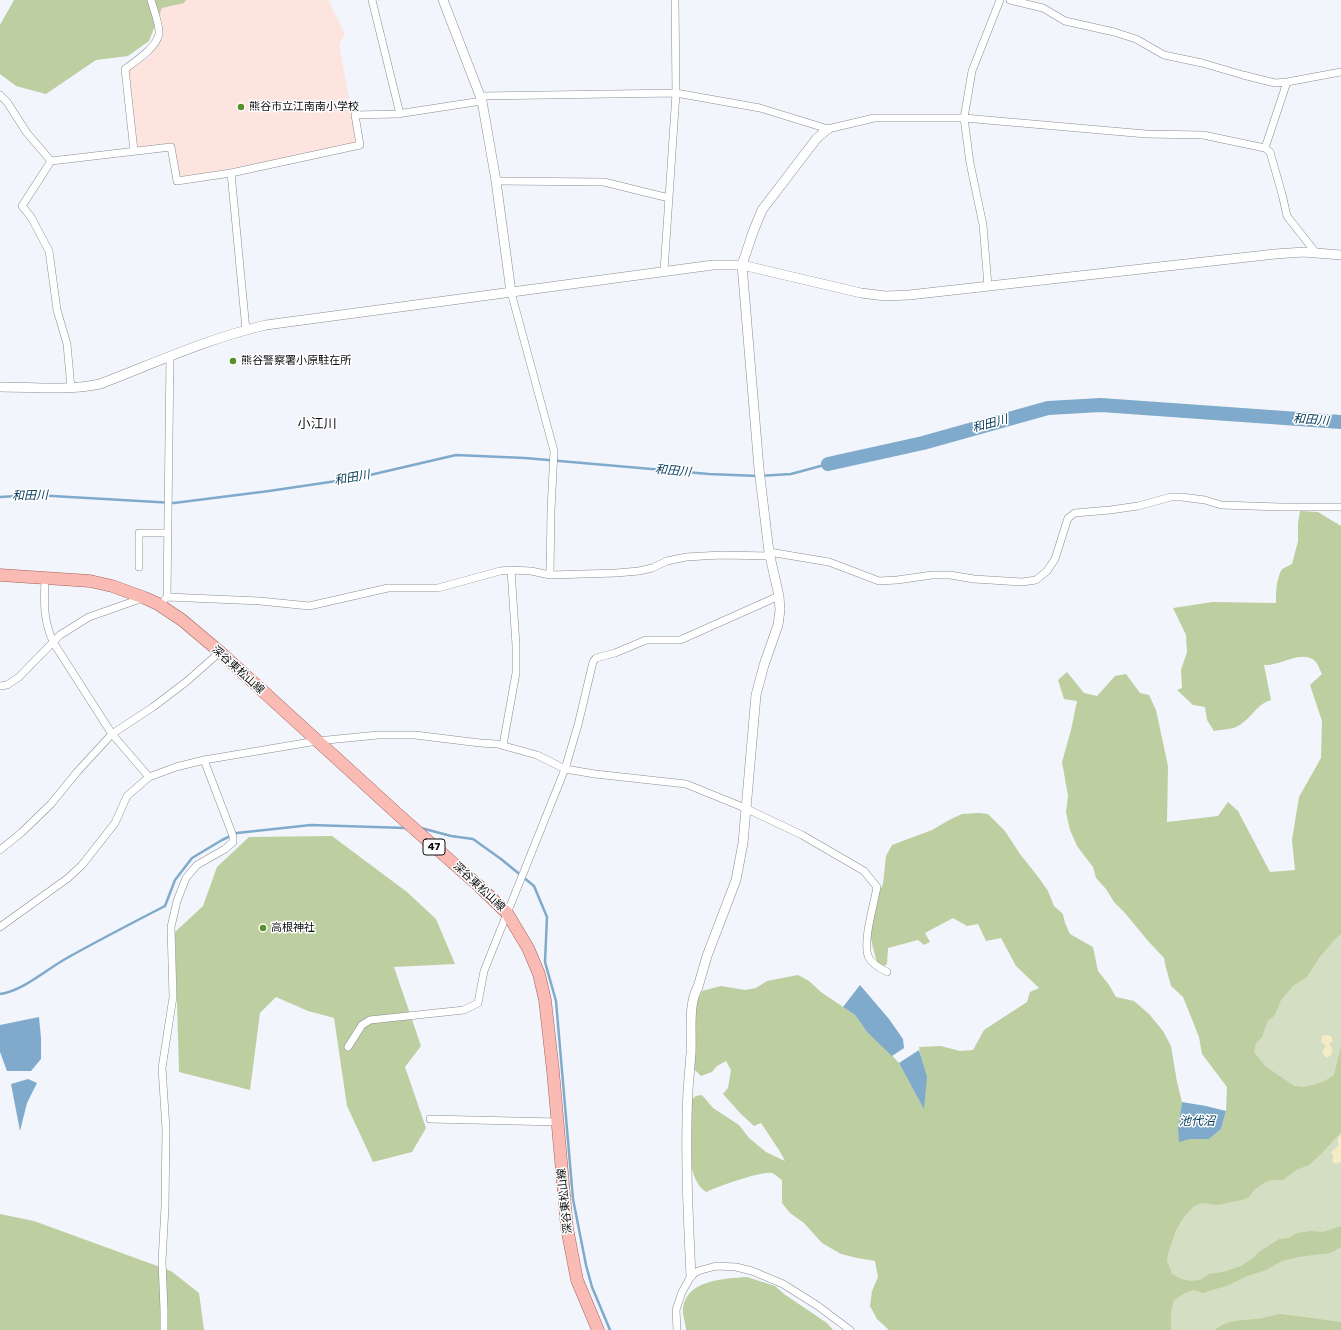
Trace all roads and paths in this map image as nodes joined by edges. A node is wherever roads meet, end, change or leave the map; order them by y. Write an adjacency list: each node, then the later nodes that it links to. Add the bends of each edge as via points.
1 (151, 0): 16 (street, via 159,34 144,56 125,69)
2 (372, 0): 12 (street)
3 (442, 0): 11 (street)
4 (675, 0): 9 (street)
5 (1000, 0): 13 (street, via 972,71)
6 (1010, 0): 8 (street, via 1042,8 1065,21 1136,39 1164,55 1243,75)
7 (1341, 72): 8 (street)
8 (1287, 82): 15 (street)
9 (676, 93): 11 (street); 14 (street, via 760,108); 20 (street)
10 (0, 95): 17 (street)
11 (481, 99): 12 (street); 19 (street)
12 (400, 114): 18 (street, via 355,115 360,145)
13 (964, 118): 14 (street, via 874,118); 15 (street, via 1146,134 1203,135); 25 (street, via 983,225)
14 (828, 129): 23 (street, via 813,143 762,210)
15 (1265, 148): 21 (street, via 1270,152 1287,216)
16 (134, 151): 17 (street); 18 (street, via 171,147 177,181)
17 (51, 161): 30 (street, via 22,206 31,217 48,251 57,310 67,344)
18 (231, 173): 27 (street)
19 (496, 181): 20 (street, via 604,182); 26 (street)
20 (669, 198): 24 (street)
21 (1316, 253): 22 (street); 25 (street, via 1275,254)
22 (1341, 255)
23 (742, 265): 24 (street, via 713,265); 25 (street, via 861,294 909,295); 33 (street, via 760,481)
24 (664, 271): 26 (street)
25 (988, 286)
26 (511, 292): 27 (street, via 317,317); 37 (street, via 554,451)
27 (246, 330): 28 (street)
28 (170, 356): 30 (street, via 100,384); 32 (street)
29 (0, 388): 30 (street)
30 (71, 388)
31 (1341, 507): 33 (street, via 1221,505 1205,500 1176,497 1110,510 1075,513 1068,518 1055,559 1047,571 1036,580 1022,582 944,575 879,580 829,562)
32 (167, 533): 34 (street, via 139,533); 41 (street)
33 (769, 554): 37 (street, via 686,557 639,571); 39 (street)
34 (139, 567)
35 (511, 570): 37 (street); 41 (street, via 438,588 388,588 309,606 260,601); 47 (street, via 516,673)
36 (0, 575): 38 (main road, 深谷東松山線 / 47)
37 (550, 575)
38 (45, 578): 40 (main road, 深谷東松山線 / 47, via 90,581); 42 (street, via 44,610)
39 (779, 596): 49 (street, via 687,638 646,640 596,658); 51 (street, via 778,625 756,695)
40 (145, 598): 41 (main road, 深谷東松山線 / 47); 42 (street, via 89,617)
41 (163, 601): 43 (main road, 深谷東松山線 / 47)
42 (53, 642): 44 (street, via 19,677 7,685); 45 (street)
43 (220, 652): 45 (street, via 186,682); 46 (main road, 深谷東松山線 / 47)
44 (0, 686)
45 (112, 734): 50 (street); 52 (street, via 51,804)
46 (318, 741): 47 (street, via 415,734); 48 (street); 53 (main road, 深谷東松山線 / 47, via 480,886)
47 (503, 745): 49 (street, via 537,755)
48 (204, 760): 50 (street, via 176,767); 60 (street, via 234,842 197,865 186,878 171,927 173,997 162,1068 166,1129 162,1261)
49 (565, 769): 51 (street, via 686,784); 53 (street)
50 (149, 778): 54 (street, via 127,796 115,823 82,865)
51 (745, 808): 55 (street, via 844,859 864,872 872,881 877,887 867,941 868,957); 59 (street, via 743,843 736,880 714,936 691,1015 688,1165)
52 (0, 850)
53 (506, 913): 56 (street, via 484,971 478,1003 464,1010 370,1020 362,1025); 58 (main road, 深谷東松山線 / 47, via 528,948 539,974 545,1000)
54 (0, 927)
55 (887, 972)
56 (348, 1047)
57 (430, 1119): 58 (street)
58 (558, 1122): 61 (main road, 深谷東松山線 / 47, via 567,1228 578,1280)
59 (691, 1276): 62 (street, via 676,1310); 63 (street, via 698,1270 716,1266 752,1270 783,1284)
60 (164, 1330)
61 (598, 1330)
62 (677, 1330)
63 (850, 1330)

